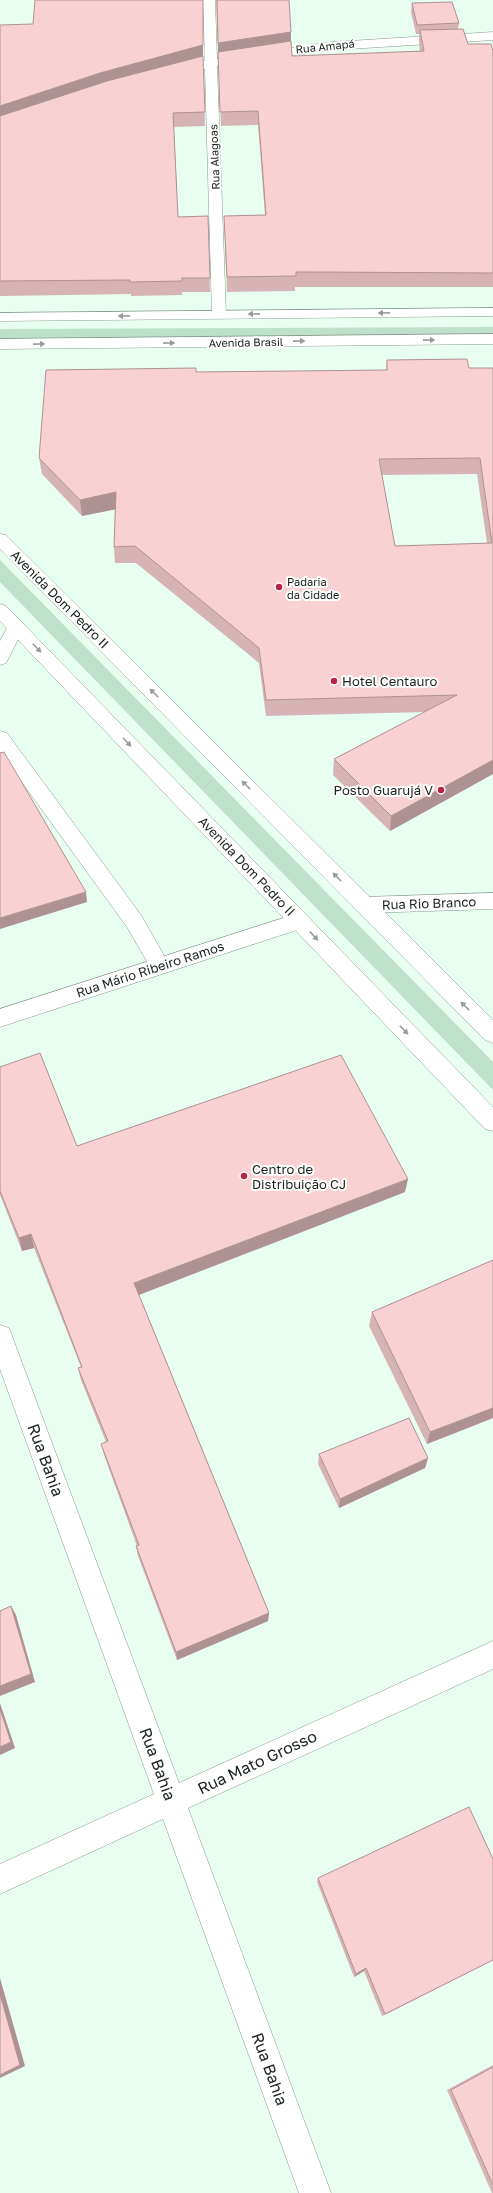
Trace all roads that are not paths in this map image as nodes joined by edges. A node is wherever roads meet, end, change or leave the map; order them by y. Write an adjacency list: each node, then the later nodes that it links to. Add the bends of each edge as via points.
1 (209, 0): 3 (main road, Rua Alagoas)
2 (493, 36): 3 (main road, Rua Amapá, via 319,46)
3 (211, 63): 4 (main road, Rua Amapá); 6 (main road, Rua Alagoas)
4 (166, 73)
5 (493, 312): 6 (main road, one-way to 6)
6 (219, 315): 7 (main road, one-way to 7)
7 (0, 317)
8 (493, 339): 9 (main road, Avenida Brasil, one-way to 8)
9 (0, 344)
10 (0, 539): 16 (main road, Avenida Dom Pedro II, one-way to 10)
11 (0, 610): 12 (main road, Avenida Dom Pedro II)
12 (16, 626): 13 (main road); 17 (main road, Avenida Dom Pedro II, one-way to 17)
13 (0, 659)
14 (0, 738): 18 (main road, via 134,921)
15 (493, 901): 16 (main road, Rua Rio Branco)
16 (365, 905): 20 (main road, Avenida Dom Pedro II, one-way to 16)
17 (299, 921): 18 (main road, Rua Mário Ribeiro Ramos); 21 (main road, Avenida Dom Pedro II, one-way to 21)
18 (160, 966): 19 (main road, Rua Mário Ribeiro Ramos)
19 (0, 1018)
20 (493, 1034)
21 (493, 1122)
22 (0, 1336): 24 (main road, Rua Bahia)
23 (493, 1655): 24 (main road, Rua Mato Grosso)
24 (172, 1801): 25 (main road, Rua Mato Grosso); 26 (main road, Rua Bahia)
25 (0, 1880)
26 (315, 2193)

